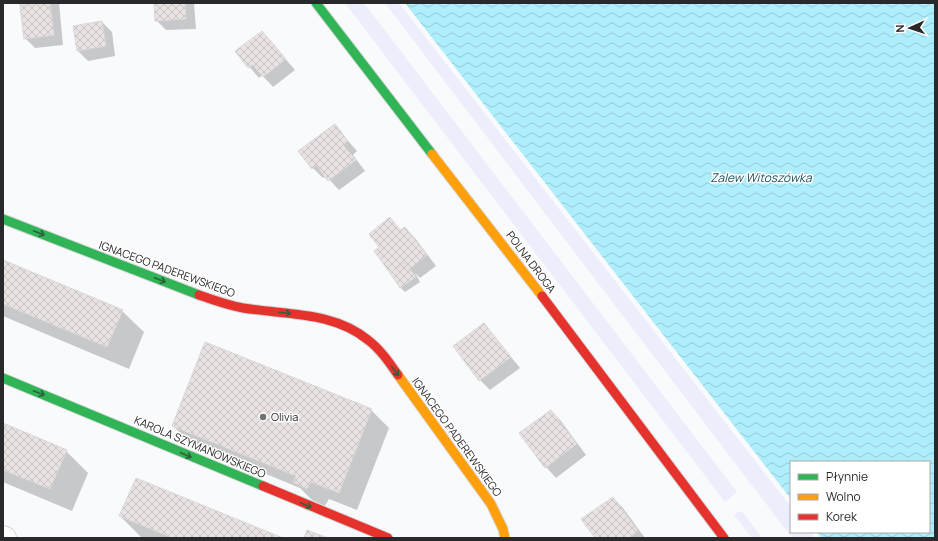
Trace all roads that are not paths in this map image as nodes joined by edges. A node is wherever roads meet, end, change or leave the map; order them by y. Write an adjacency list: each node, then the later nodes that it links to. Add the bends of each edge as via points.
1 (316, 3): 6 (street, POLNA DROGA)
2 (3, 219): 5 (street, IGNACEGO PADEREWSKIEGO, one-way to 5, via 210,299 242,308 330,319 356,330 383,354 487,498 504,529)
3 (3, 378): 4 (street, KAROLA SZYMANOWSKIEGO, one-way to 4)
4 (388, 538)
5 (505, 538)
6 (724, 538)

